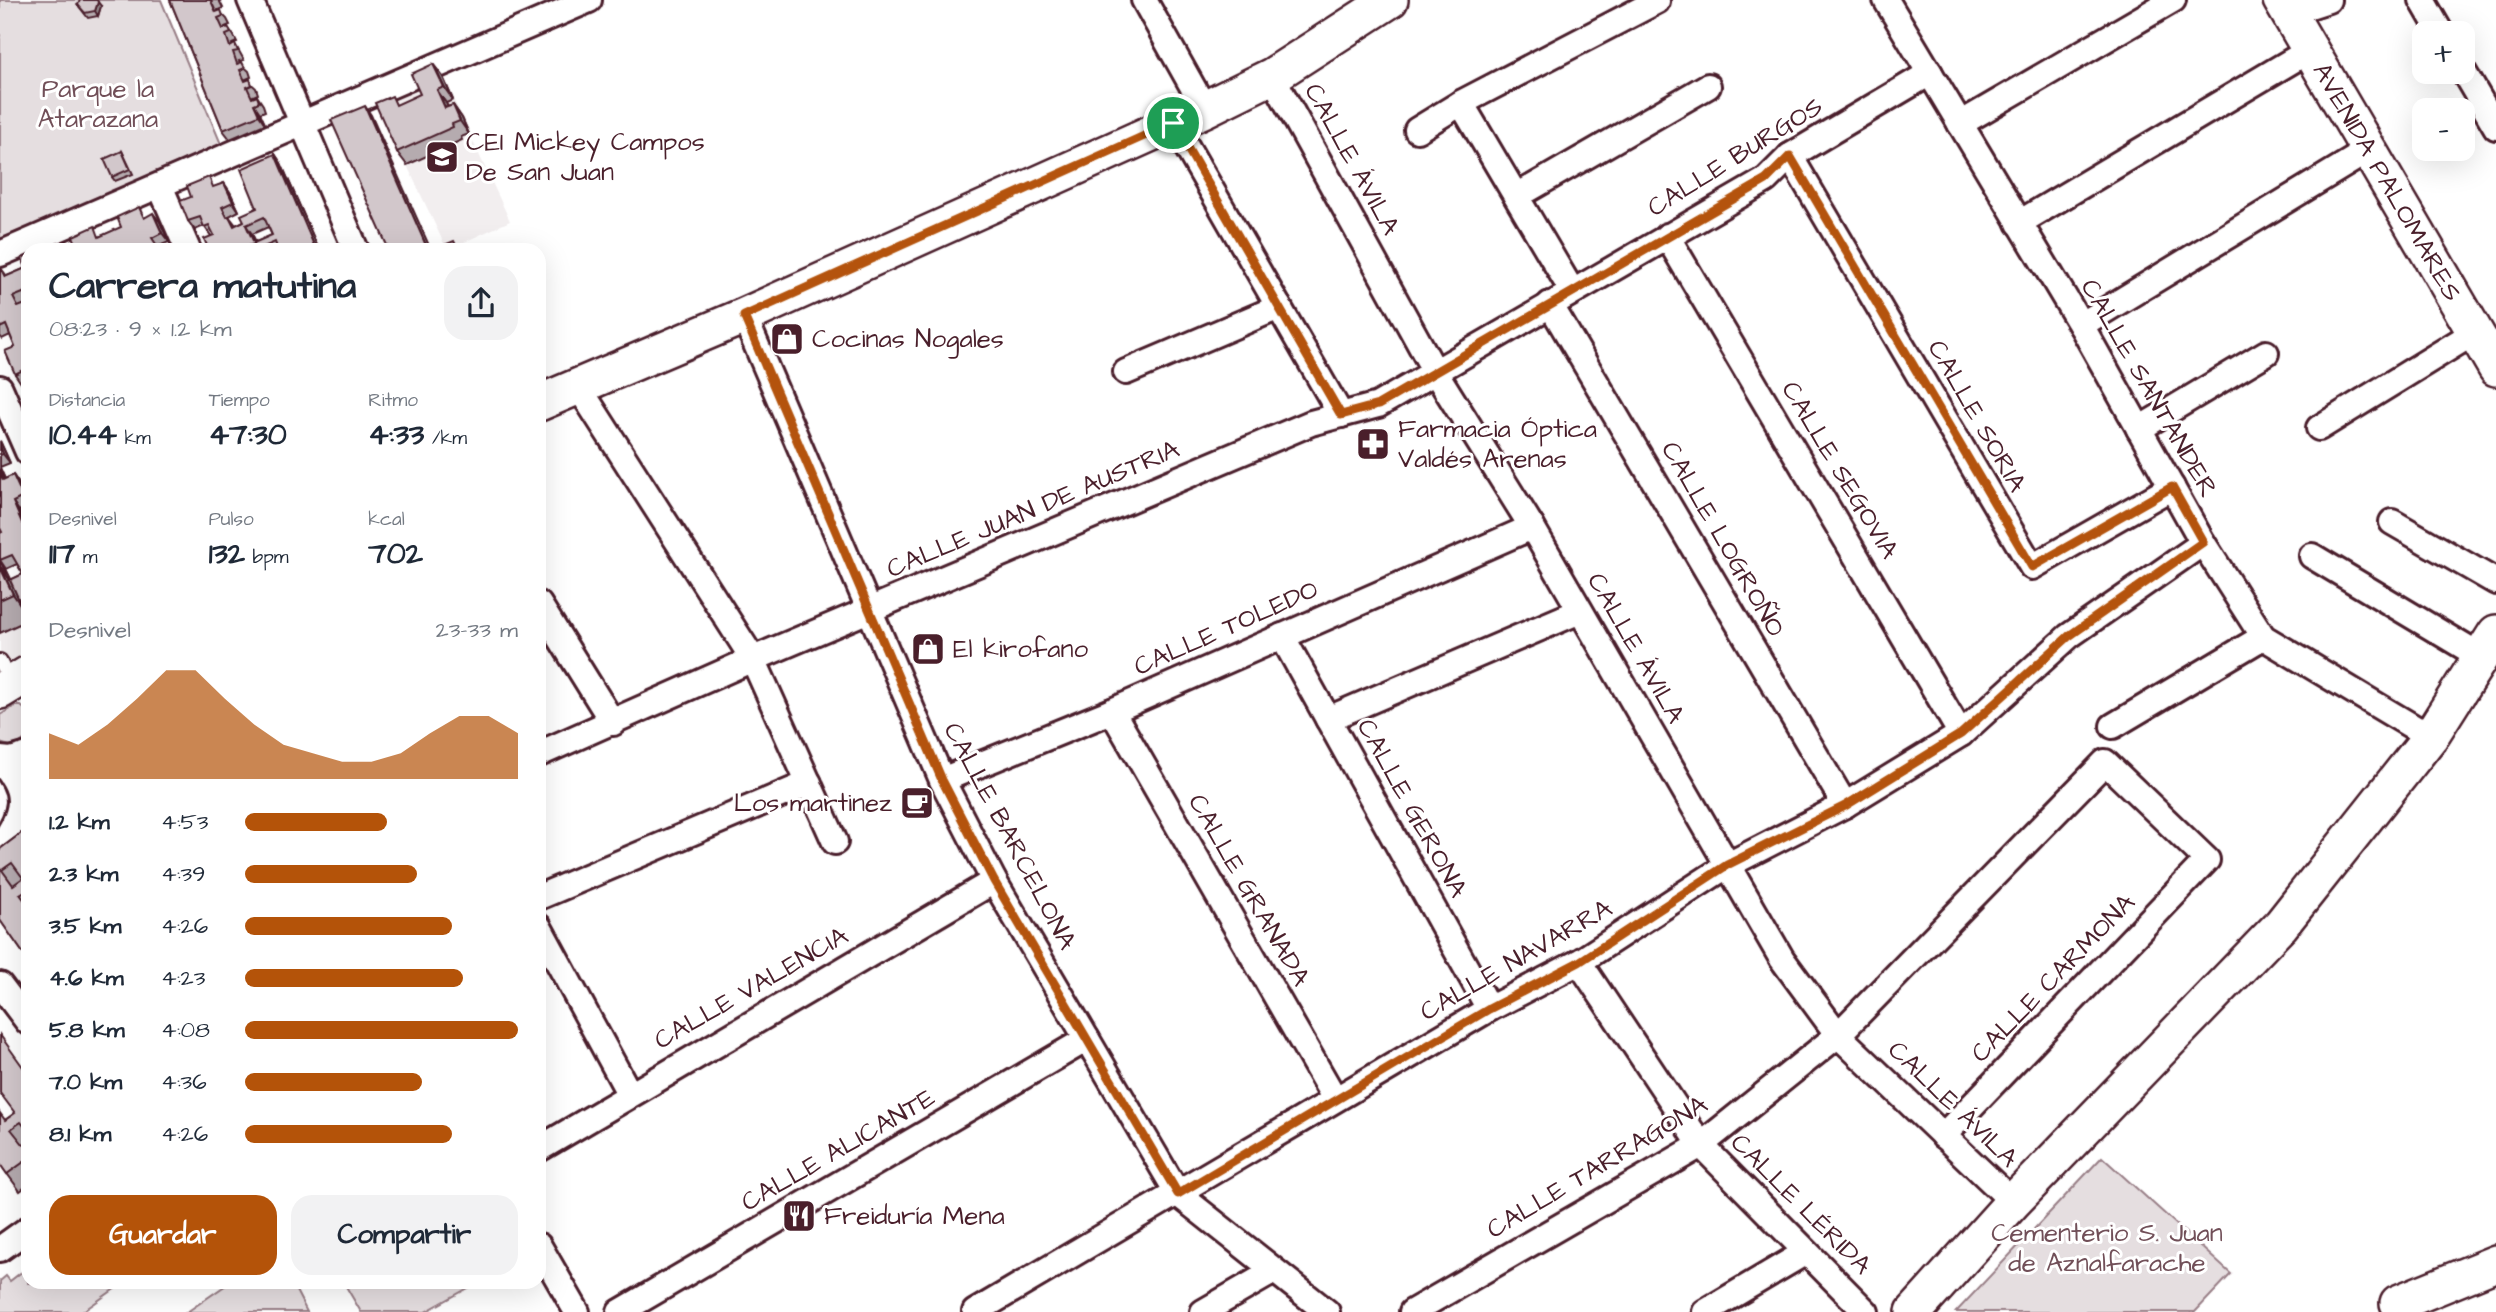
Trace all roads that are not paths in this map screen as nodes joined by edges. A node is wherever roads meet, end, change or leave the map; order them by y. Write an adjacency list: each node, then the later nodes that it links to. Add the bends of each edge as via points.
1 (250, 0): 19 (street)
2 (589, 0): 19 (street)
3 (1144, 0): 18 (street)
4 (1390, 0): 14 (street)
5 (1886, 0): 13 (street, CALLE SANTANDER)
6 (2173, 0): 21 (street)
7 (2328, 0): 10 (street)
8 (2422, 0): 11 (street)
9 (1657, 1): 17 (street)
10 (2284, 6): 12 (street, AVENIDA PALOMARES)
11 (2434, 21)
12 (2309, 50): 24 (street, AVENIDA PALOMARES); 28 (street)
13 (1930, 73): 21 (street, CALLE SANTANDER); 25 (street, CALLE BURGOS)
14 (1272, 76): 18 (street); 43 (street, CALLE ÁVILA)
15 (2471, 84): 22 (street)
16 (1708, 86): 27 (street)
17 (1461, 103): 23 (street); 27 (street)
18 (1205, 109): 20 (street)
19 (301, 123): 26 (street); 32 (street)
20 (1173, 123): 37 (street); 38 (street)
21 (1960, 124): 28 (street, CALLE SANTANDER)
22 (2496, 127)
23 (1417, 130)
24 (2370, 150): 39 (street); 40 (street, AVENIDA PALOMARES)
25 (1790, 156): 29 (street, CALLE BURGOS, via 1766,180); 52 (street, CALLE SORIA, via 2032,567)
26 (160, 186): 30 (street); 31 (street)
27 (1517, 196): 35 (street)
28 (2019, 223): 39 (street, CALLE SANTANDER)
29 (1667, 236): 35 (street, CALLE BURGOS); 69 (street, CALLE SEGOVIA)
30 (26, 243)
31 (185, 243)
32 (353, 243)
33 (21, 245): 34 (street)
34 (0, 254)
35 (1572, 291): 36 (street, CALLE BURGOS)
36 (1550, 304): 43 (street, CALLE BURGOS); 76 (street, CALLE LOGROÑO)
37 (1279, 307): 44 (street); 48 (street)
38 (744, 316): 45 (street); 58 (street, CALLE BARCELONA)
39 (2081, 325): 50 (street, CALLE SANTANDER)
40 (2475, 332): 42 (street, AVENIDA PALOMARES); 49 (street)
41 (2266, 353): 50 (street)
42 (2495, 369)
43 (1434, 370): 48 (street, CALLE JUAN DE AUSTRIA, via 1378,405); 54 (street, CALLE ÁVILA)
44 (1126, 372)
45 (578, 386): 47 (street); 64 (street)
46 (0, 388): 51 (street)
47 (546, 400)
48 (1341, 415): 58 (street, CALLE JUAN DE AUSTRIA)
49 (2319, 428)
50 (2139, 429): 52 (street, CALLE SANTANDER)
51 (21, 436)
52 (2172, 487): 55 (street, CALLE SANTANDER)
53 (2392, 522): 57 (street)
54 (1532, 527): 59 (street, CALLE ÁVILA); 61 (street, CALLE TOLEDO)
55 (2203, 542): 62 (street, CALLE SANTANDER); 69 (street, CALLE NAVARRA, via 2069,636)
56 (2312, 556): 63 (street)
57 (2496, 582)
58 (868, 611): 64 (street, CALLE JUAN DE AUSTRIA); 74 (street, CALLE BARCELONA)
59 (1580, 611): 66 (street); 81 (street, CALLE ÁVILA)
60 (546, 615): 67 (street)
61 (1282, 636): 65 (street, CALLE TOLEDO); 66 (street, CALLE GERONA)
62 (2263, 637): 68 (street); 70 (street, CALLE SANTANDER)
63 (2488, 645): 70 (street)
64 (753, 659): 67 (street, CALLE JUAN DE AUSTRIA); 75 (street)
65 (1112, 711): 74 (street, CALLE TOLEDO); 92 (street, CALLE GRANADA)
66 (1328, 719): 87 (street, CALLE GERONA)
67 (613, 723): 71 (street, CALLE JUAN DE AUSTRIA)
68 (2113, 726)
69 (1961, 734): 76 (street, CALLE NAVARRA)
70 (2430, 737): 97 (street, via 2281,925)
71 (546, 751)
72 (21, 757): 73 (street, via 11,760)
73 (11, 774): 79 (street, via 20,797 19,812)
74 (942, 780): 82 (street, CALLE BARCELONA)
75 (809, 783): 78 (street); 83 (street)
76 (1845, 806): 81 (street, CALLE NAVARRA)
77 (21, 828): 79 (street)
78 (835, 842)
79 (0, 846)
80 (2207, 860): 89 (street, CALLE TARRAGONA, via 2105,762); 93 (street, CALLE CARMONA)
81 (1727, 865): 85 (street, CALLE NAVARRA); 89 (street, CALLE ÁVILA, via 1782,959)
82 (994, 881): 90 (street, CALLE BARCELONA); 91 (street, CALLE VALENCIA)
83 (546, 894)
84 (546, 942): 91 (street)
85 (1579, 962): 87 (street, CALLE NAVARRA); 94 (street, CALLE LÉRIDA)
86 (0, 985): 88 (street)
87 (1489, 1009): 92 (street, CALLE NAVARRA)
88 (21, 1013)
89 (1838, 1035): 93 (street, CALLE ÁVILA); 94 (street, CALLE TARRAGONA)
90 (1087, 1039): 96 (street, CALLE BARCELONA); 106 (street, CALLE ALICANTE)
91 (629, 1093): 95 (street, CALLE VALENCIA)
92 (1335, 1099): 96 (street, CALLE NAVARRA)
93 (1943, 1136): 97 (street, CALLE ÁVILA)
94 (1701, 1144): 100 (street, CALLE LÉRIDA); 110 (street, CALLE TARRAGONA)
95 (546, 1145)
96 (1178, 1194): 103 (street, CALLE BARCELONA); 107 (street, CALLE NAVARRA)
97 (2013, 1202): 113 (street)
98 (21, 1234): 99 (street)
99 (0, 1249)
100 (1807, 1252): 111 (street); 112 (street, CALLE LÉRIDA)
101 (546, 1258): 105 (street)
102 (2496, 1264): 104 (street)
103 (1274, 1271): 108 (street); 109 (street, CALLE BARCELONA)
104 (2395, 1308)
105 (578, 1312)
106 (620, 1312)
107 (975, 1312)
108 (1203, 1312)
109 (1327, 1312)
110 (1412, 1312)
111 (1705, 1312)
112 (1866, 1312)
113 (1914, 1312)

